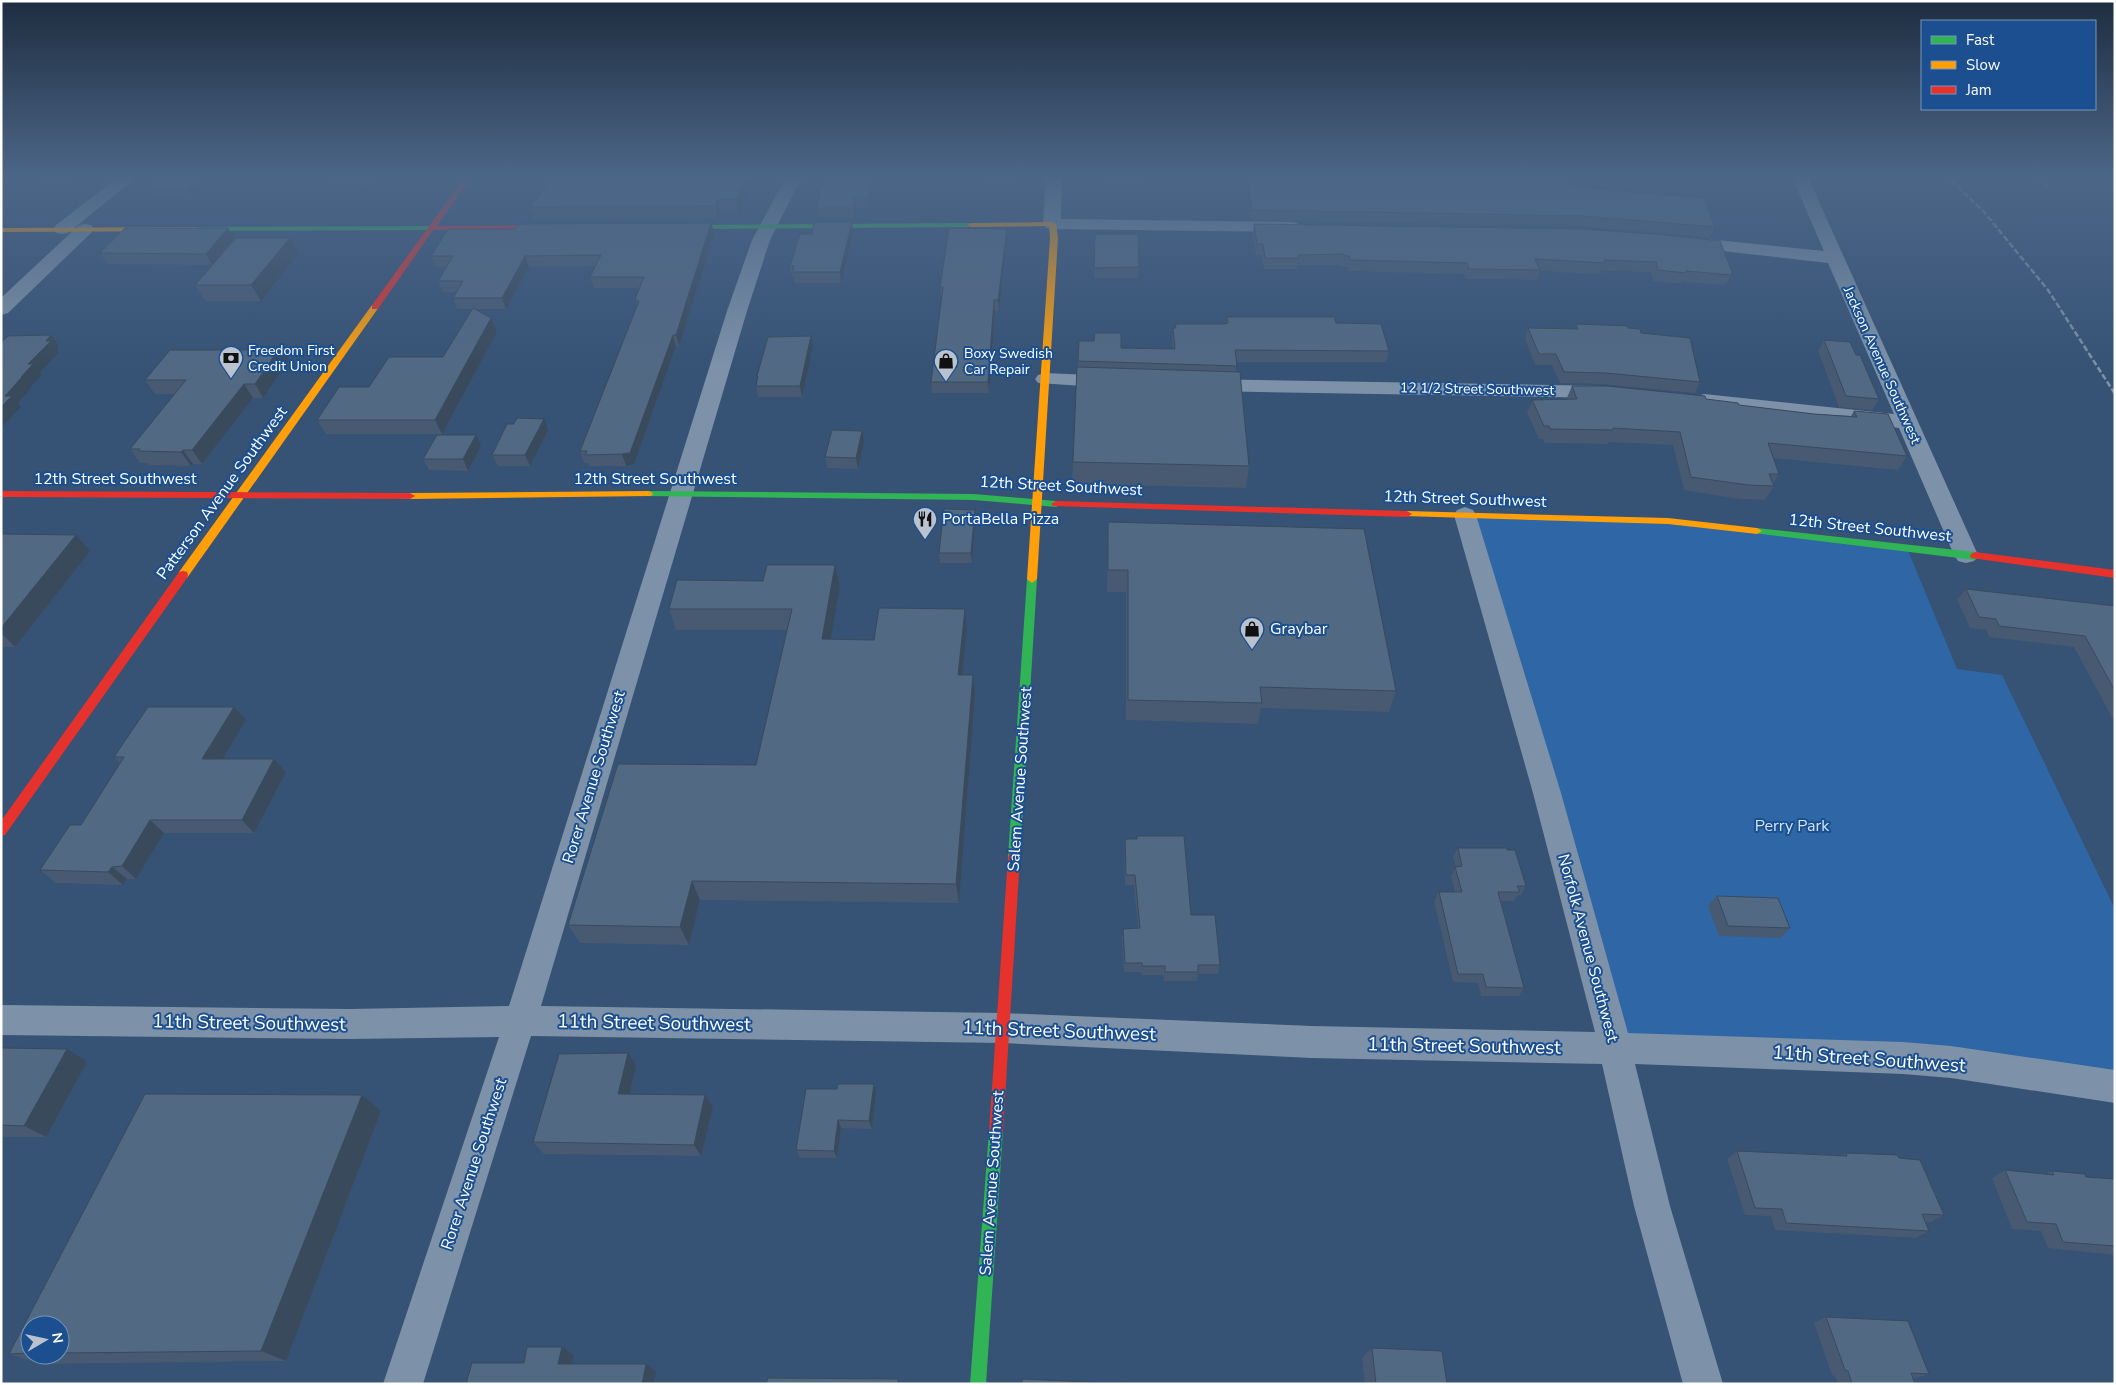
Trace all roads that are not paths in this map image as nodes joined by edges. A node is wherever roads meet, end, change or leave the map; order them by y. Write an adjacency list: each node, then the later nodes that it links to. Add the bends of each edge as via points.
1 (74, 240): 8 (street)
2 (423, 240): 17 (street, Patterson Avenue Southwest)
3 (761, 240): 16 (street, Rorer Avenue Southwest)
4 (1054, 240): 9 (street, Salem Avenue Southwest)
5 (1671, 240): 7 (street)
6 (1827, 240): 7 (street, Jackson Avenue Southwest)
7 (1835, 258): 14 (street, Jackson Avenue Southwest)
8 (1, 309)
9 (1045, 379): 10 (street); 18 (street, Salem Avenue Southwest)
10 (1134, 382)
11 (1184, 384): 12 (street, 12 1/2 Street Southwest)
12 (1620, 393)
13 (1689, 399): 14 (street)
14 (1907, 422): 20 (street, Jackson Avenue Southwest)
15 (1, 494): 17 (street, 12th Street Southwest)
16 (680, 494): 17 (street, 12th Street Southwest); 18 (street, 12th Street Southwest, via 974,497); 24 (street, Rorer Avenue Southwest)
17 (240, 496): 22 (street, Patterson Avenue Southwest)
18 (1038, 502): 19 (street, 12th Street Southwest, via 1082,506); 25 (street, Salem Avenue Southwest)
19 (1465, 515): 20 (street, 12th Street Southwest, via 1668,522); 26 (street, Norfolk Avenue Southwest, via 1547,793)
20 (1966, 555): 21 (street, 12th Street Southwest)
21 (2115, 574)
22 (1, 831)
23 (1, 1020): 24 (street, 11th Street Southwest, via 350,1024)
24 (520, 1021): 25 (street, 11th Street Southwest); 28 (street, Rorer Avenue Southwest)
25 (1003, 1028): 26 (street, 11th Street Southwest, via 1312,1042); 29 (street, Salem Avenue Southwest)
26 (1615, 1049): 27 (street, 11th Street Southwest, via 1903,1058 1951,1062); 30 (street, Norfolk Avenue Southwest, via 1652,1206)
27 (2115, 1087)
28 (404, 1384)
29 (978, 1384)
30 (1703, 1384)

